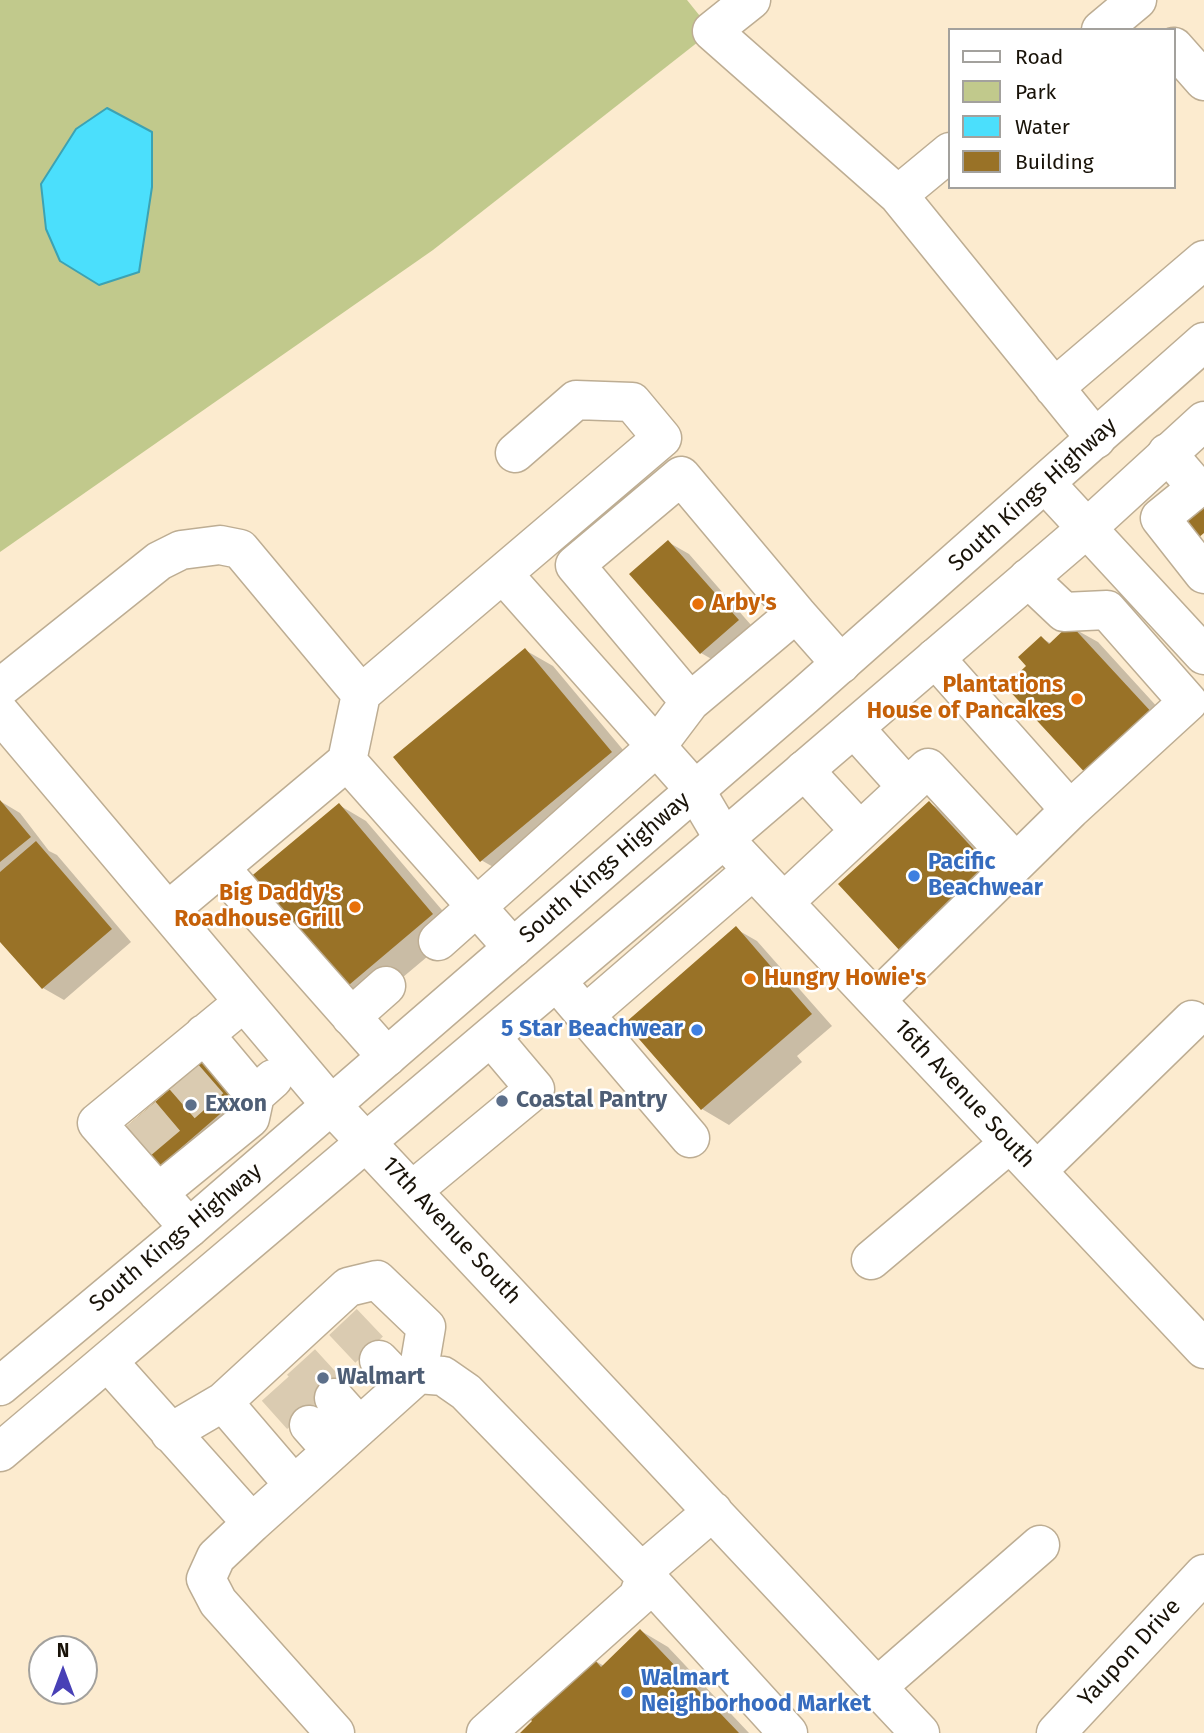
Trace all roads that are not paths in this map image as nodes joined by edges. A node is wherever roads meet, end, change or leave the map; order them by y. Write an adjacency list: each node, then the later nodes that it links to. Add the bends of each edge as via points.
1 (751, 0): 7 (main road, via 712,31)
2 (1144, 11): 3 (main road)
3 (1106, 28)
4 (1176, 49): 5 (main road)
5 (1204, 81)
6 (948, 154): 7 (main road)
7 (898, 195): 10 (main road)
8 (1204, 260): 10 (main road)
9 (1204, 342): 12 (main road, South Kings Highway)
10 (1054, 388): 12 (main road)
11 (1204, 421): 15 (main road)
12 (1096, 439): 17 (main road, South Kings Highway)
13 (654, 445): 14 (main road, via 662,438 632,402 576,400); 16 (main road); 20 (main road)
14 (515, 453)
15 (1167, 453): 18 (main road); 19 (main road)
16 (681, 476): 24 (main road); 32 (main road, via 575,565)
17 (1046, 484): 19 (main road); 29 (main road, South Kings Highway)
18 (1201, 488): 21 (main road, via 1160,518)
19 (1086, 528): 22 (main road); 25 (main road)
20 (503, 574): 31 (main road); 35 (main road, 16th Avenue South)
21 (1204, 574)
22 (1028, 578): 26 (main road, via 1064,612 1107,610); 28 (main road)
23 (1204, 581): 25 (main road)
24 (796, 613): 29 (main road); 32 (main road)
25 (1166, 614): 26 (main road); 27 (main road)
26 (1135, 641): 40 (main road, via 1188,702)
27 (1204, 655)
28 (935, 657): 34 (main road); 40 (main road)
29 (841, 664): 39 (main road, South Kings Highway)
30 (0, 688): 31 (main road, via 159,561 181,550 220,545 240,549)
31 (361, 694): 36 (main road)
32 (690, 702): 35 (main road)
33 (0, 713): 49 (main road, 17th Avenue South)
34 (854, 727): 37 (main road); 38 (main road)
35 (656, 747): 39 (main road, 16th Avenue South); 48 (main road)
36 (347, 761): 44 (main road); 48 (main road)
37 (804, 770): 41 (main road); 42 (main road)
38 (906, 788): 41 (main road); 43 (main road, via 928,768)
39 (695, 790): 42 (main road, 16th Avenue South); 53 (main road, South Kings Highway)
40 (1070, 810): 43 (main road)
41 (860, 831): 47 (main road)
42 (724, 839): 45 (main road, 16th Avenue South); 46 (main road)
43 (1016, 863): 57 (main road)
44 (220, 869): 49 (main road); 60 (main road)
45 (753, 870): 47 (main road, 16th Avenue South); 50 (main road)
46 (670, 885): 50 (main road); 51 (main road)
47 (784, 902): 57 (main road, 16th Avenue South)
48 (477, 906): 52 (main road); 53 (main road)
49 (168, 911): 58 (main road, 17th Avenue South)
50 (698, 917): 54 (main road)
51 (621, 926): 54 (main road); 55 (main road)
52 (438, 941)
53 (513, 948): 64 (main road, South Kings Highway)
54 (650, 959): 59 (main road)
55 (556, 982): 59 (main road); 63 (main road)
56 (386, 986): 60 (main road)
57 (876, 1000): 71 (main road, 16th Avenue South)
58 (244, 1002): 62 (main road); 65 (main road, 17th Avenue South)
59 (585, 1015): 69 (main road)
60 (351, 1017): 64 (main road)
61 (1192, 1020): 74 (main road)
62 (204, 1034): 66 (main road); 76 (main road, via 177,1069 133,1106 97,1122)
63 (491, 1037): 70 (main road); 75 (main road, via 535,1089)
64 (387, 1057): 67 (main road, South Kings Highway)
65 (294, 1062): 66 (main road); 67 (main road, 17th Avenue South)
66 (255, 1095): 68 (main road, via 250,1118)
67 (331, 1105): 70 (main road, 17th Avenue South); 73 (main road, South Kings Highway)
68 (225, 1124): 72 (main road); 73 (main road)
69 (690, 1138)
70 (368, 1142): 75 (main road, 17th Avenue South); 81 (main road)
71 (1010, 1143): 74 (main road, 16th Avenue South); 79 (main road)
72 (181, 1161): 76 (main road); 77 (main road)
73 (260, 1166): 77 (main road, South Kings Highway)
74 (1037, 1171): 80 (main road, 16th Avenue South)
75 (413, 1190): 88 (main road, 17th Avenue South)
76 (158, 1193): 78 (main road)
77 (218, 1203): 78 (main road, South Kings Highway)
78 (189, 1227): 83 (main road, South Kings Highway)
79 (871, 1260)
80 (1204, 1349)
81 (108, 1363): 85 (main road); 86 (main road)
82 (400, 1373): 84 (main road, via 426,1327 377,1280 348,1287 335,1314 280,1366); 87 (main road, via 333,1425); 92 (main road, via 443,1376 466,1392)
83 (0, 1386)
84 (223, 1402): 85 (main road); 87 (main road)
85 (170, 1433): 89 (main road)
86 (0, 1452)
87 (294, 1485): 89 (main road)
88 (713, 1511): 92 (main road, via 650,1566); 93 (main road, 17th Avenue South)
89 (252, 1523): 94 (main road, via 216,1557 205,1579 218,1602)
90 (1040, 1545): 93 (main road)
91 (1204, 1574): 98 (main road, Yaupon Drive)
92 (646, 1577): 95 (main road, via 638,1597); 96 (main road)
93 (877, 1687): 97 (main road, 17th Avenue South)
94 (335, 1733)
95 (486, 1733)
96 (788, 1733)
97 (920, 1733)
98 (1056, 1733)

